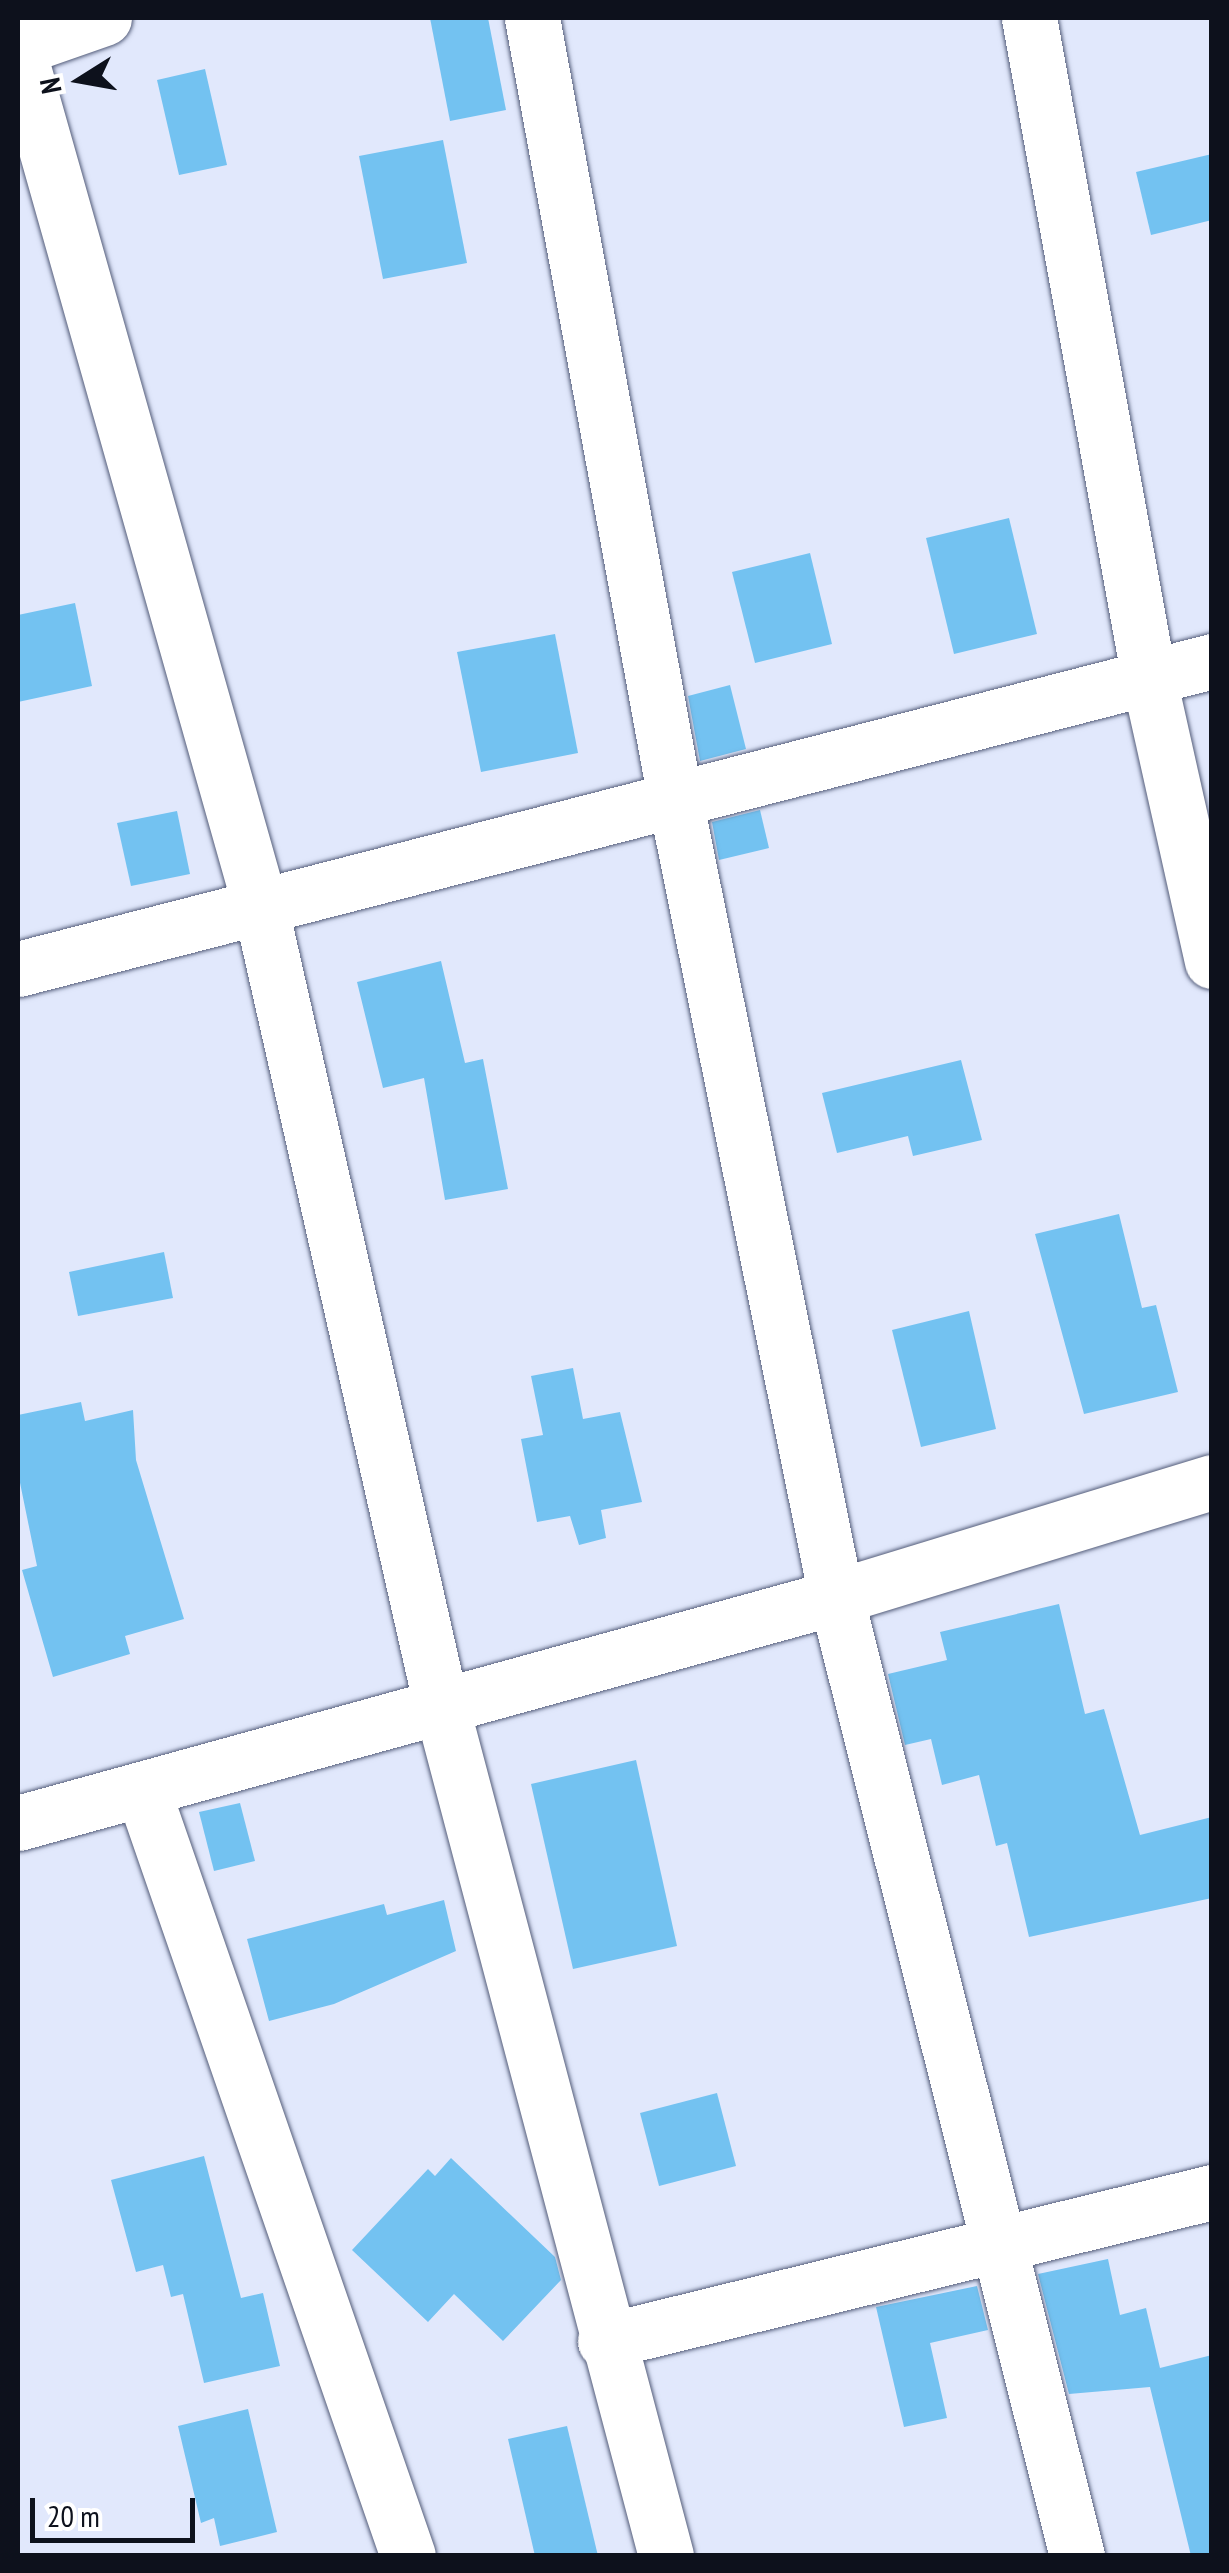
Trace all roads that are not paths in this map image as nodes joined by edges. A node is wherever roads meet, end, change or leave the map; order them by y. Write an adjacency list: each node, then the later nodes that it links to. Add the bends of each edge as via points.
1 (104, 18): 4 (street)
2 (532, 18): 7 (street)
3 (1029, 18): 6 (street)
4 (18, 49): 8 (street)
5 (1212, 661): 6 (street)
6 (1149, 679): 7 (street); 9 (street)
7 (676, 804): 8 (street); 12 (street)
8 (260, 905): 10 (street); 13 (street)
9 (1212, 960)
10 (18, 969)
11 (1212, 1482): 12 (street)
12 (836, 1597): 13 (street); 17 (street)
13 (440, 1701): 14 (street); 18 (street)
14 (144, 1794): 15 (street); 19 (street)
15 (19, 1813)
16 (1212, 2192): 17 (street)
17 (1000, 2248): 18 (street); 21 (street)
18 (605, 2341): 20 (street)
19 (408, 2556)
20 (666, 2556)
21 (1077, 2556)

